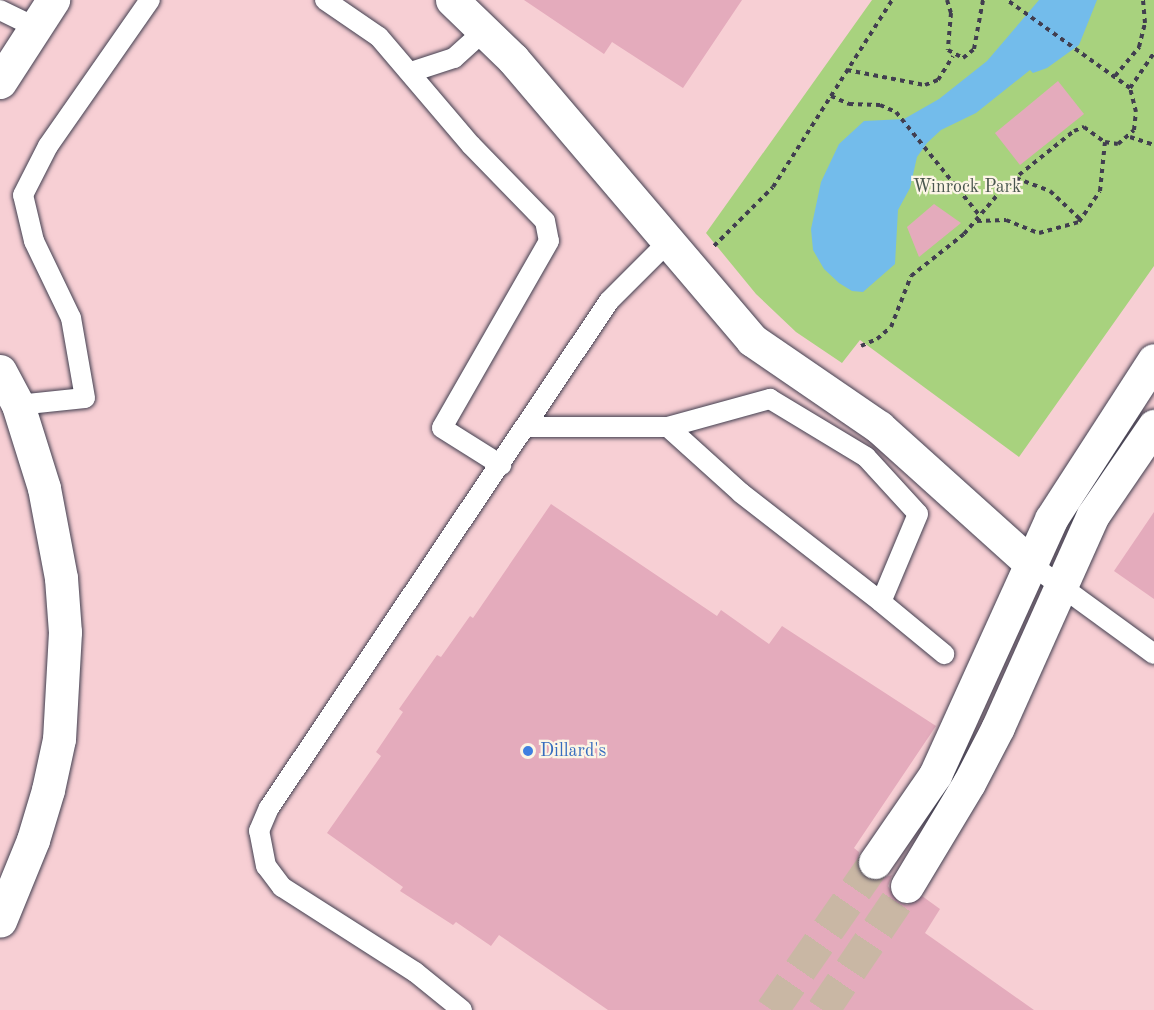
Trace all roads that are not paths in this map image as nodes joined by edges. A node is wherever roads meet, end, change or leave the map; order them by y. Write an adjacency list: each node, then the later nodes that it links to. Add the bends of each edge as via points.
1 (53, 0): 6 (street)
2 (150, 0): 13 (lane, via 48,146 23,195 34,241 71,318 85,398)
3 (325, 0): 8 (lane, via 379,36)
4 (452, 0): 7 (street)
5 (0, 10): 6 (lane)
6 (35, 27): 9 (street)
7 (485, 30): 8 (lane, via 454,58); 10 (street)
8 (411, 72): 17 (lane, via 471,146 545,220 549,241 442,428)
9 (0, 82)
10 (668, 242): 15 (lane, via 609,301); 18 (street, via 752,340 888,434)
11 (1154, 360): 18 (street, via 1075,478 1048,524)
12 (0, 371): 13 (street)
13 (18, 405): 27 (street, via 55,532 65,632 64,686 48,790 33,840)
14 (1154, 426): 19 (street, via 1092,515)
15 (528, 427): 16 (lane); 17 (lane)
16 (668, 427): 20 (lane, via 741,493); 20 (lane, via 770,399 866,458 918,514)
17 (501, 465): 28 (lane, via 269,807 259,831 266,866 282,887 415,972)
18 (1032, 565): 19 (lane); 23 (street)
19 (1060, 585): 22 (lane); 24 (street)
20 (881, 602): 21 (lane)
21 (944, 654)
22 (1154, 654)
23 (970, 700): 24 (street); 25 (street, via 935,775)
24 (998, 727): 26 (street)
25 (875, 862)
26 (907, 886)
27 (0, 921)
28 (462, 1010)

